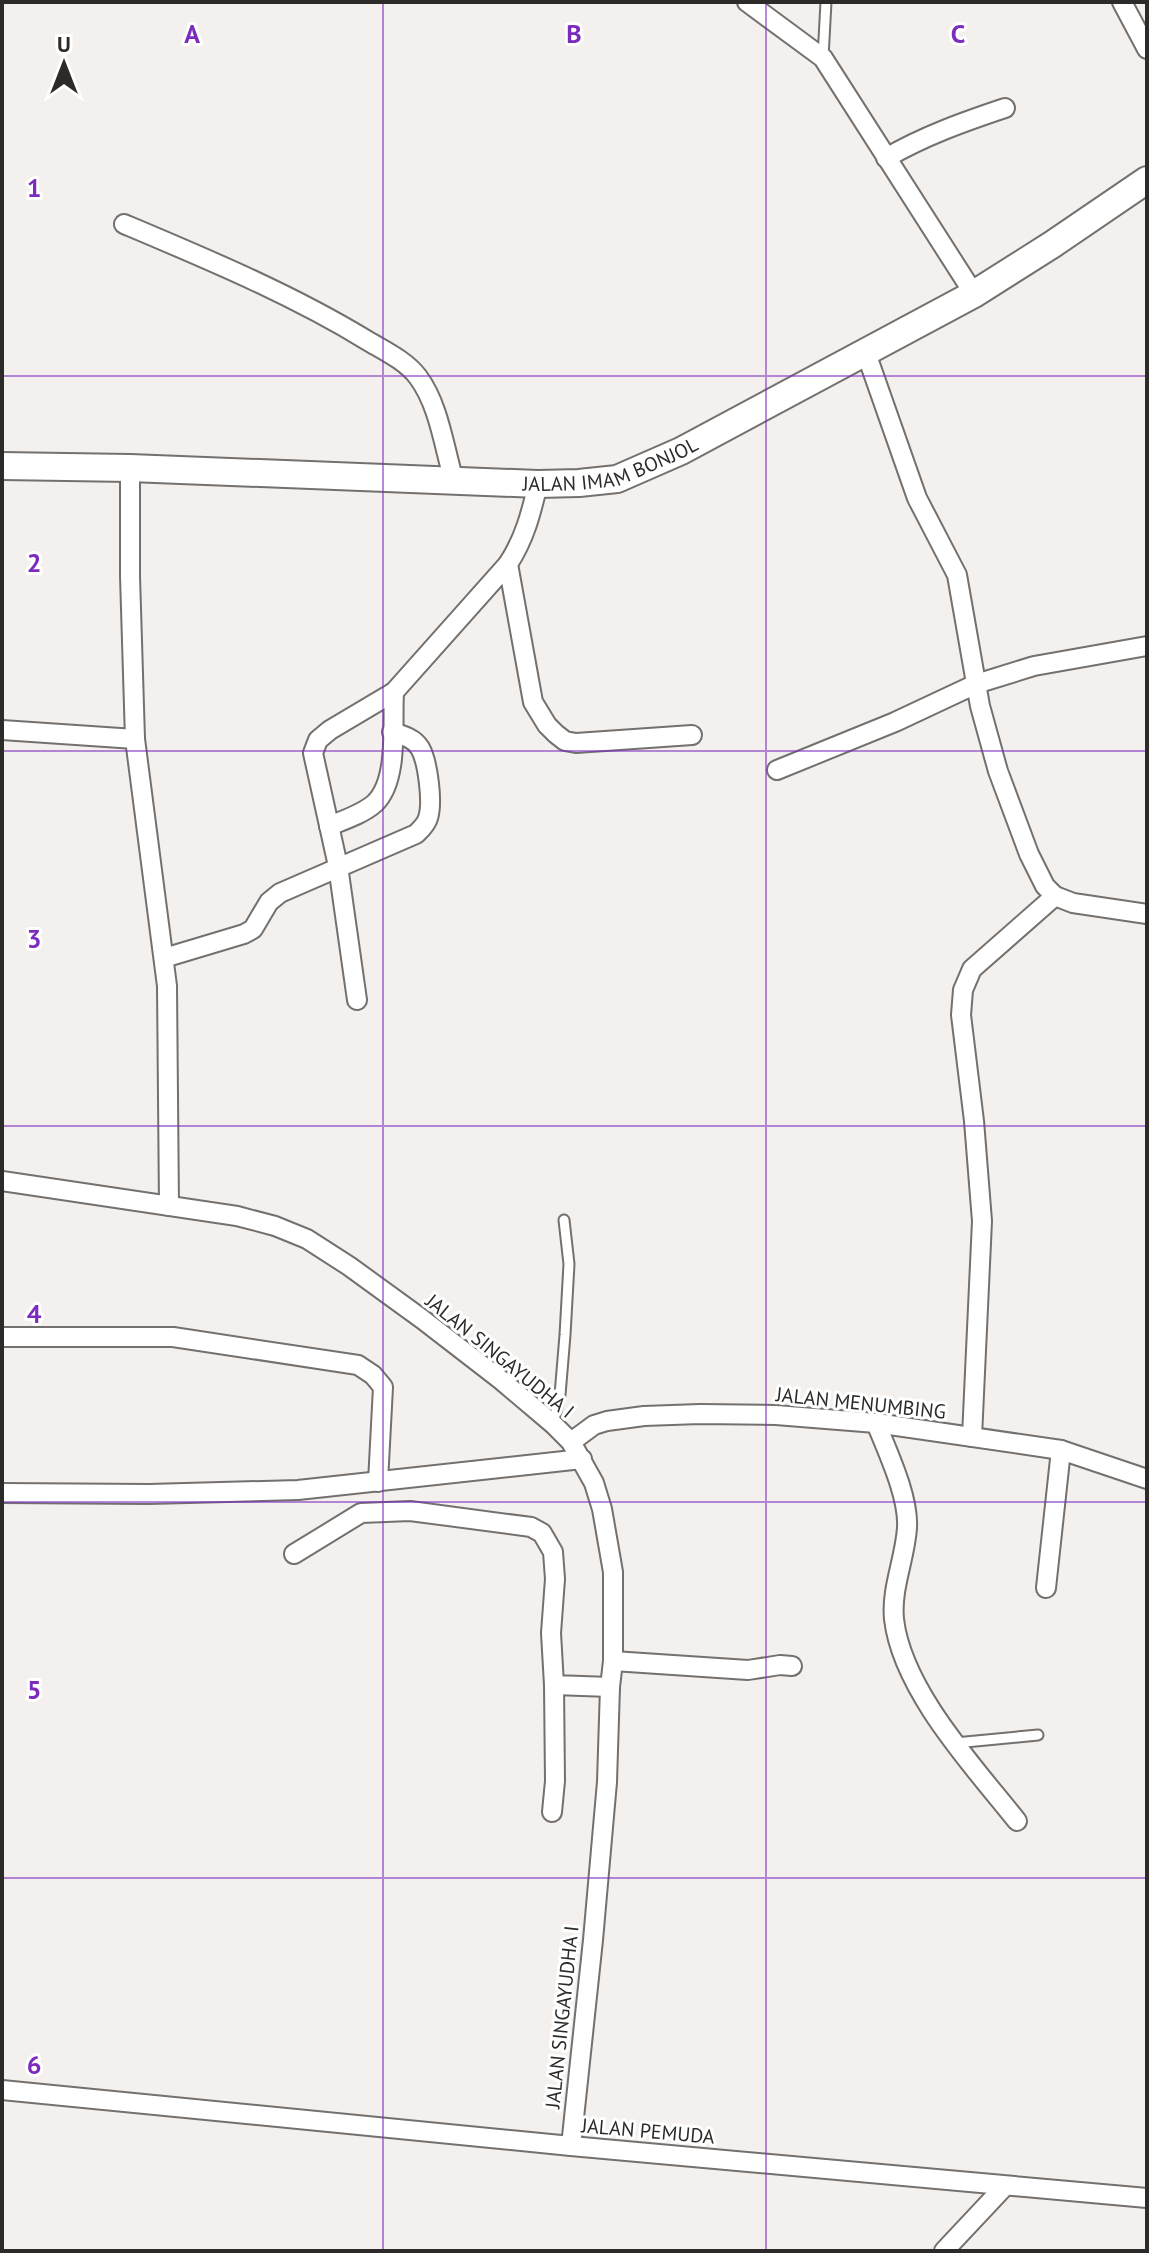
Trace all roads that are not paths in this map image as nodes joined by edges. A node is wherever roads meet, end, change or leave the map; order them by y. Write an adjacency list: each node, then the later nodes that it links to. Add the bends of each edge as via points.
1 (747, 2): 5 (street)
2 (826, 2): 5 (lane)
3 (1122, 2): 4 (street)
4 (1147, 49)
5 (823, 58): 7 (street)
6 (1005, 108): 7 (street, via 949,126)
7 (886, 158): 10 (street)
8 (1147, 180): 10 (main road, JALAN IMAM BONJOL)
9 (124, 224): 14 (street, via 239,273 398,359 426,388)
10 (974, 294): 11 (main road, JALAN IMAM BONJOL)
11 (865, 350): 15 (main road, JALAN IMAM BONJOL, via 681,451 617,479); 18 (street, via 917,498 957,575)
12 (2, 466): 13 (main road, JALAN IMAM BONJOL)
13 (130, 468): 14 (main road, JALAN IMAM BONJOL); 23 (street)
14 (454, 481): 15 (main road, JALAN IMAM BONJOL)
15 (538, 484): 16 (street, via 528,526)
16 (508, 564): 19 (street); 22 (street, via 533,702 556,734 576,743)
17 (1147, 646): 18 (street, via 1034,666)
18 (976, 684): 24 (street); 27 (street, via 998,771 1029,854)
19 (394, 692): 21 (street); 25 (street, via 318,740 313,760)
20 (2, 730): 23 (street)
21 (392, 732): 25 (street, via 388,785 375,803); 26 (street, via 419,747 429,784 429,816 416,834)
22 (692, 735)
23 (135, 739): 29 (street)
24 (777, 770)
25 (329, 826): 26 (street)
26 (338, 866): 29 (street, via 280,893 244,934); 30 (street)
27 (1055, 896): 28 (street); 37 (street, via 972,969 963,990 961,1015 982,1221)
28 (1147, 914)
29 (164, 958): 32 (street)
30 (357, 1000)
31 (2, 1181): 32 (street, JALAN SINGAYUDHA I)
32 (169, 1206): 36 (street, JALAN SINGAYUDHA I, via 237,1216 307,1239 422,1319)
33 (564, 1220): 36 (lane, via 569,1264 560,1395)
34 (2, 1337): 42 (street, via 173,1337 358,1365 383,1387)
35 (876, 1423): 37 (street, JALAN MENUMBING); 38 (street, JALAN MENUMBING, via 776,1415 644,1416 594,1425); 51 (street, via 902,1490 908,1526 894,1620 919,1691)
36 (553, 1424): 38 (street, JALAN SINGAYUDHA I)
37 (972, 1437): 39 (street, JALAN MENUMBING)
38 (571, 1442): 40 (street, JALAN SINGAYUDHA I)
39 (1061, 1450): 41 (street, JALAN MENUMBING); 45 (street)
40 (582, 1459): 42 (street); 46 (street, JALAN SINGAYUDHA I, via 602,1509 613,1572)
41 (1147, 1479)
42 (378, 1482): 43 (street, via 164,1494)
43 (2, 1493)
44 (294, 1554): 48 (street, via 361,1513 410,1511 531,1527 542,1533 553,1552)
45 (1046, 1588)
46 (613, 1661): 47 (street, via 748,1670); 49 (street, JALAN SINGAYUDHA I)
47 (792, 1666)
48 (554, 1685): 49 (street); 52 (street)
49 (610, 1687): 55 (street, JALAN SINGAYUDHA I, via 604,1813)
50 (1038, 1735): 51 (lane)
51 (955, 1743): 53 (street)
52 (552, 1812)
53 (1017, 1821)
54 (2, 2090): 55 (street, JALAN PEMUDA)
55 (571, 2146): 56 (street, JALAN PEMUDA)
56 (1005, 2186): 57 (street, JALAN PEMUDA); 58 (street)
57 (1147, 2198)
58 (944, 2251)

